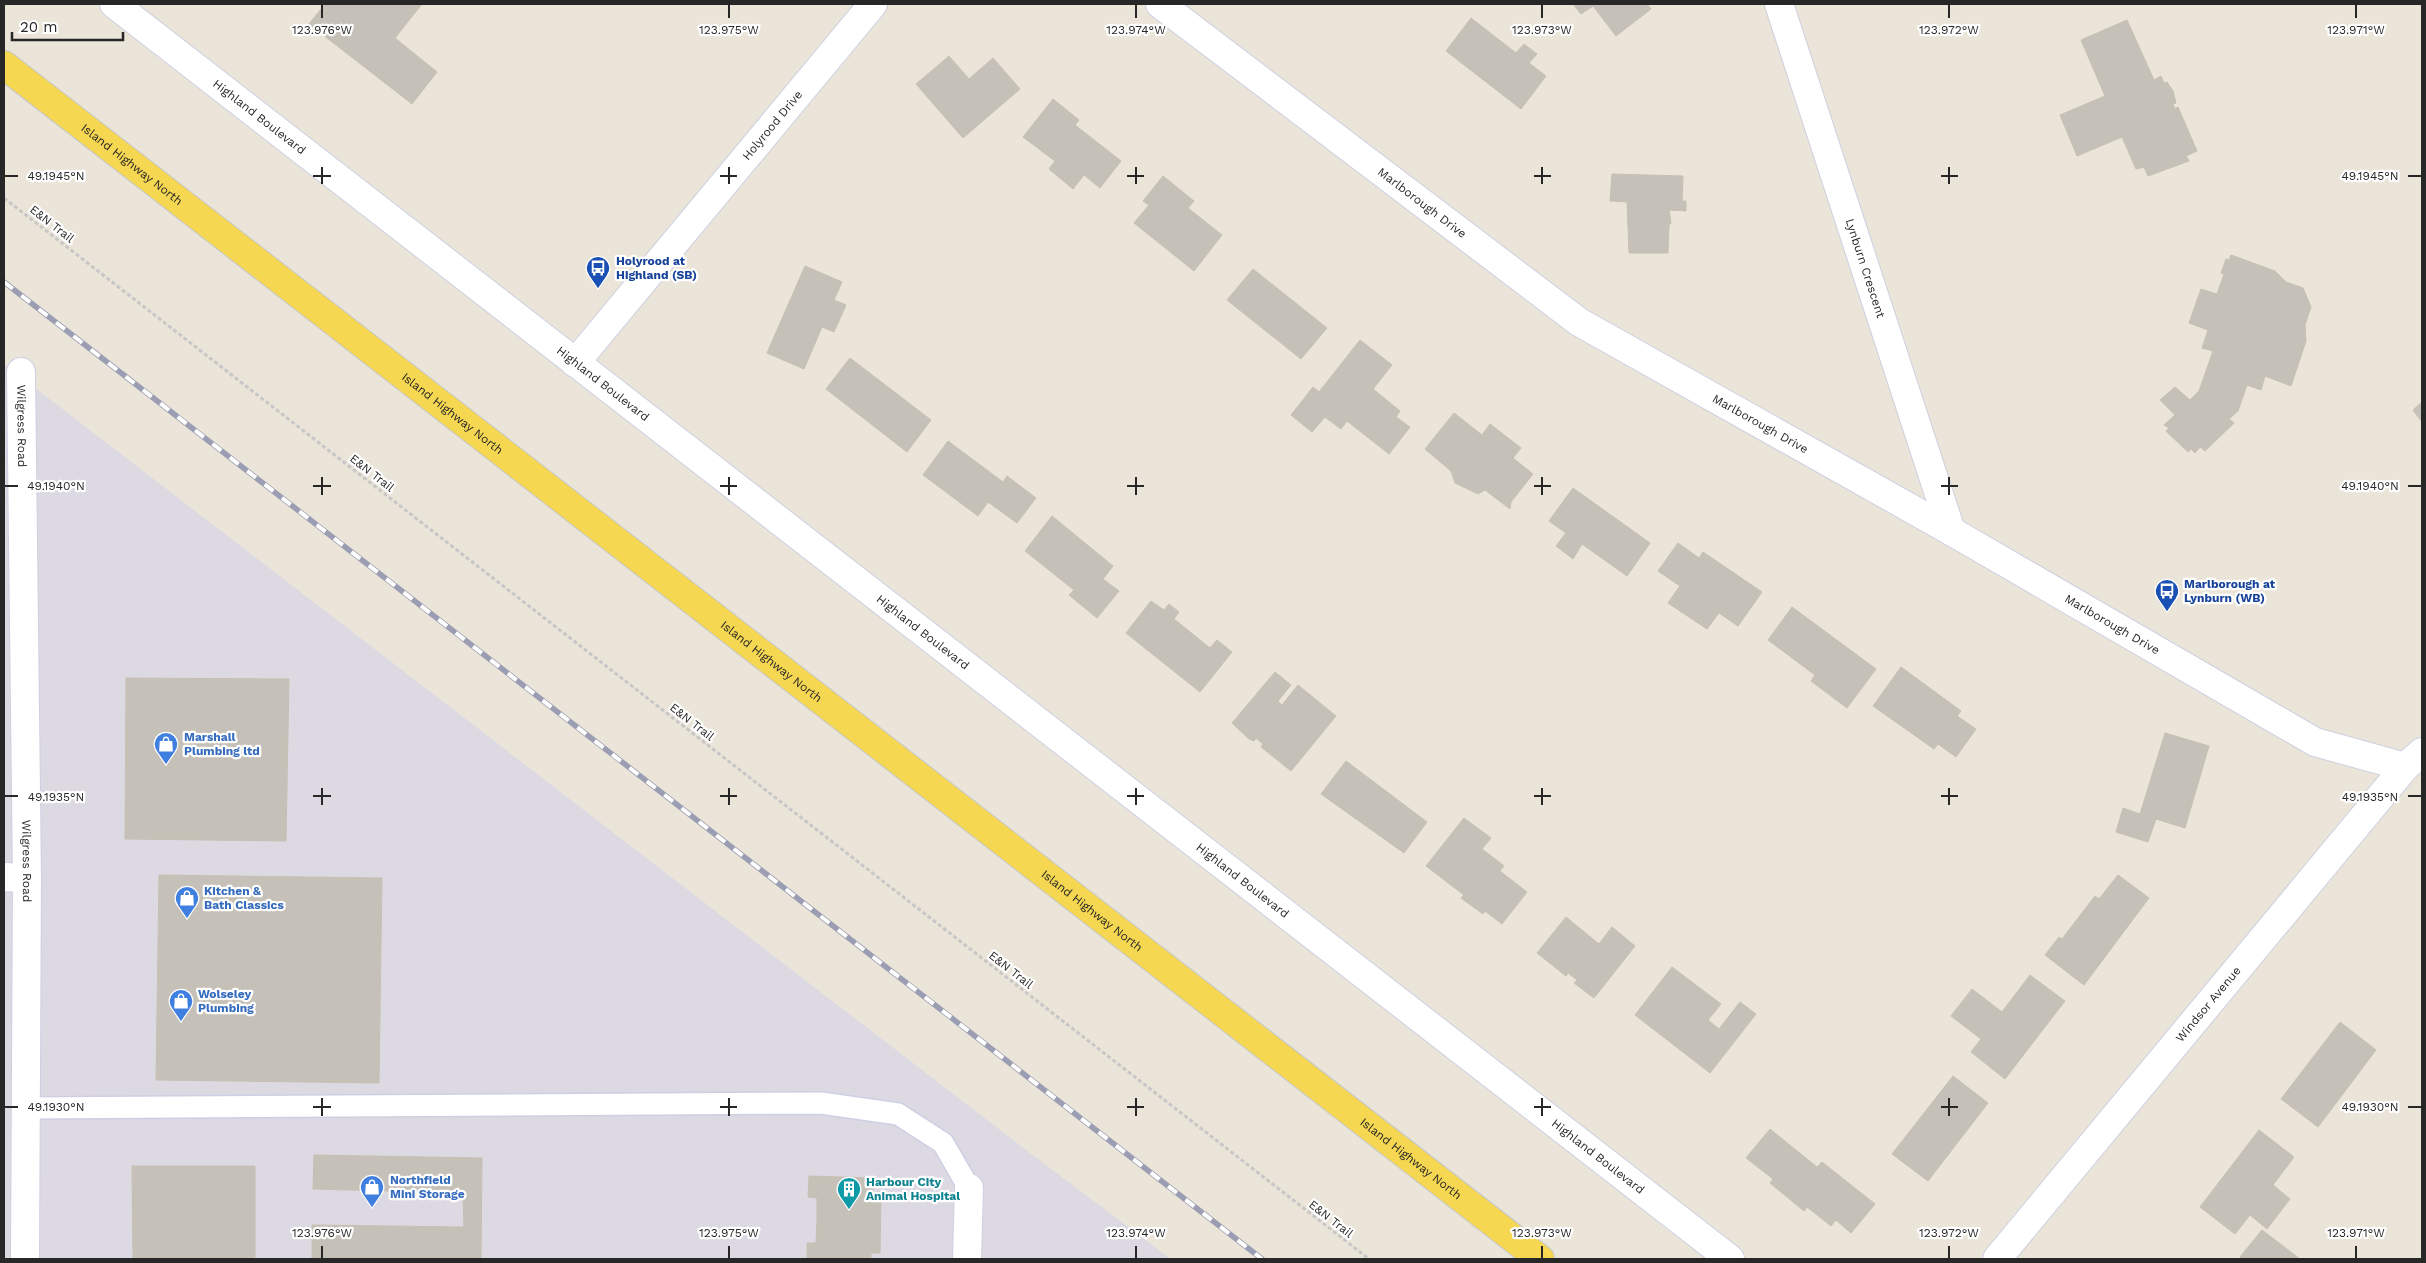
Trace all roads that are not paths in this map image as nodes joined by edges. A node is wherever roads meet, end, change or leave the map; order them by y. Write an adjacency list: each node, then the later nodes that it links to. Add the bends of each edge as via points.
1 (114, 4): 6 (street, Highland Boulevard)
2 (873, 4): 6 (street, Holyrood Drive)
3 (1160, 4): 8 (street, Marlborough Drive, via 1579,322)
4 (1779, 4): 8 (street, Lynburn Crescent)
5 (4, 65): 15 (main road, Island Highway North)
6 (575, 362): 16 (street, Highland Boulevard)
7 (21, 372): 10 (street, Wilgress Road)
8 (1951, 531): 9 (street, Marlborough Drive, via 2315,742)
9 (2414, 759): 17 (street, Windsor Avenue)
10 (15, 877): 11 (street, Wilgress Road)
11 (26, 1108): 12 (lane, via 821,1103 898,1114 943,1144); 13 (street, Wilgress Road)
12 (969, 1188): 14 (street)
13 (25, 1259)
14 (967, 1259)
15 (1540, 1259)
16 (1730, 1259)
17 (1997, 1259)

